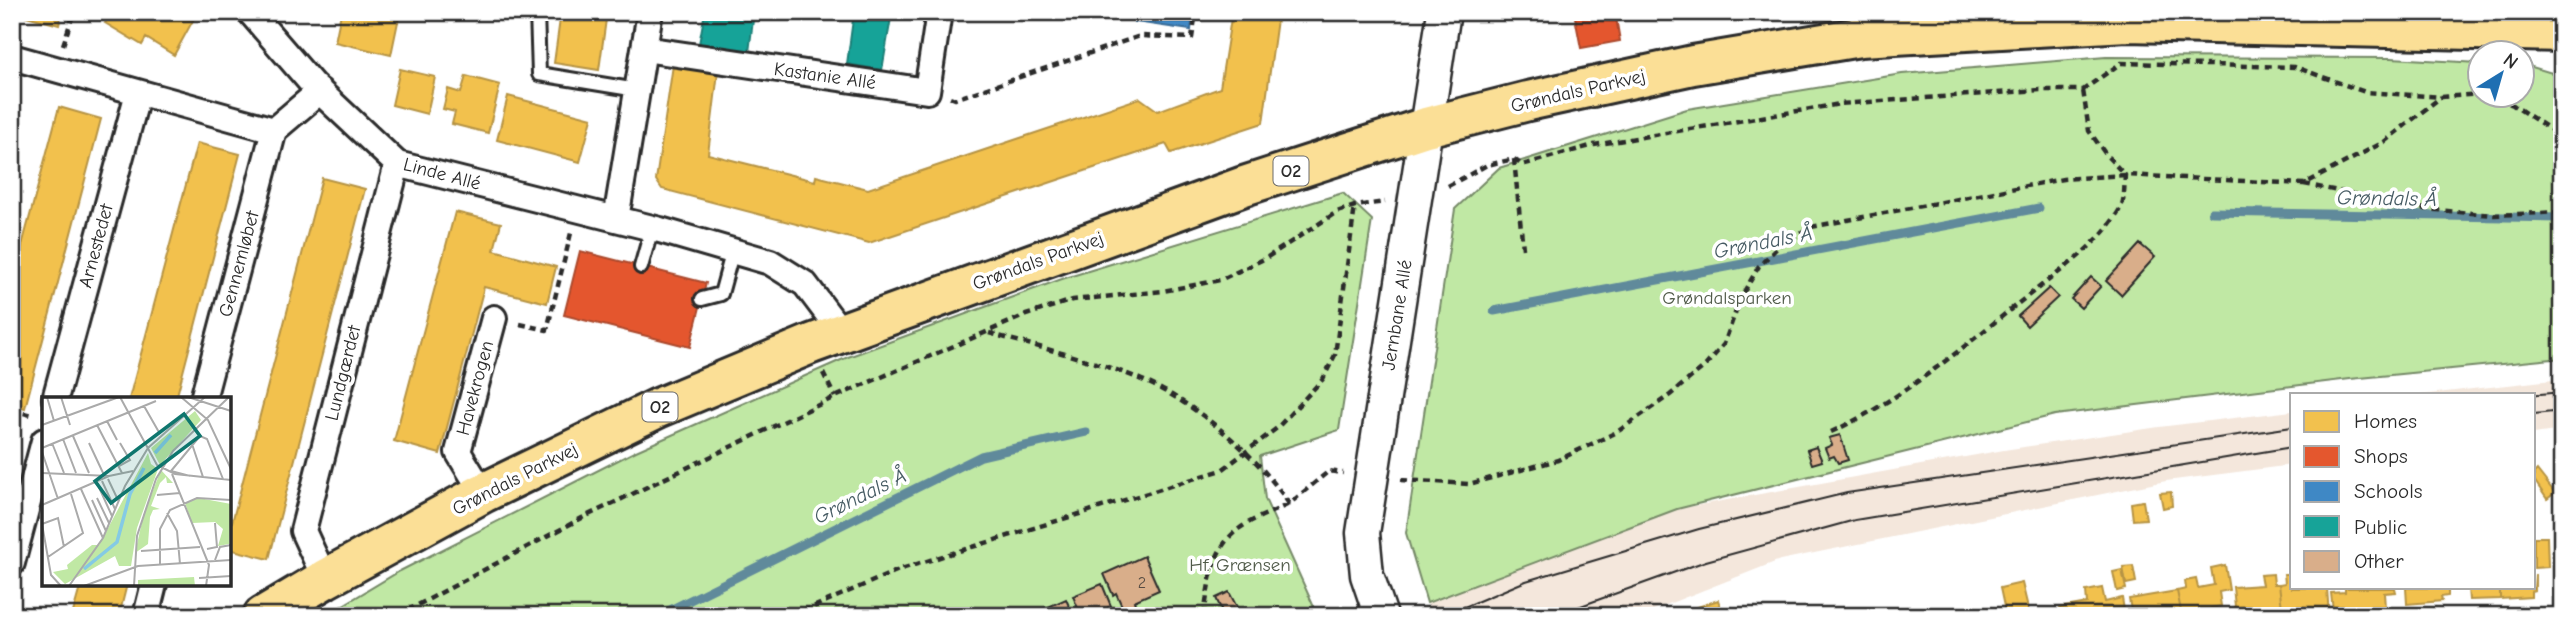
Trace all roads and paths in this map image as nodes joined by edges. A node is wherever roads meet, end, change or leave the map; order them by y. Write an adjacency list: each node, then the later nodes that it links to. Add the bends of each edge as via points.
1 (74, 12): 12 (path)
2 (250, 12): 15 (street, Linde Allé)
3 (537, 12): 13 (lane, via 540,74)
4 (649, 12): 10 (street)
5 (939, 12): 16 (street)
6 (1196, 12): 16 (path, via 1192,38 1140,36 955,99)
7 (1444, 12): 21 (street, Jernbane Allé)
8 (1868, 23): 9 (main road, Grøndals Parkvej / O2, via 2127,22); 21 (main road, Grøndals Parkvej / O2)
9 (2562, 32)
10 (644, 49): 13 (street); 16 (street, Kastanie Allé)
11 (12, 57): 12 (street)
12 (56, 69): 17 (street)
13 (637, 90): 32 (street)
14 (2082, 90): 19 (path, via 2121,63 2135,63 2295,67 2365,92); 24 (path, via 1840,104 1594,145 1522,165); 26 (path, via 2089,131)
15 (320, 91): 22 (street); 25 (street, Linde Allé)
16 (927, 91)
17 (138, 93): 22 (street); 41 (street, Arnestedet)
18 (2466, 95): 19 (path)
19 (2442, 96): 27 (path, via 2384,142)
20 (2518, 108): 23 (path)
21 (1426, 127): 28 (street, Jernbane Allé); 39 (main road, Grøndals Parkvej / O2, via 1207,199)
22 (274, 130): 42 (street, Gennemløbet)
23 (2562, 137)
24 (1514, 159): 28 (path, via 1487,165 1456,183); 34 (path)
25 (397, 164): 30 (street, Linde Allé); 52 (street, Lundgærdet, via 303,531)
26 (2125, 175): 27 (path); 45 (path, via 2122,205 2091,246 1905,390); 48 (path, via 2063,179 1811,227 1781,244 1759,266 1741,297 1724,344 1706,365 1617,432 1558,460 1469,484)
27 (2304, 184): 31 (path, via 2425,209 2494,215)
28 (1415, 197): 29 (path); 48 (street, Jernbane Allé)
29 (1355, 206): 40 (path, via 1220,280 1163,291 1073,299); 47 (path, via 1335,355 1323,379)
30 (578, 209): 32 (street, Linde Allé); 38 (path, via 547,330)
31 (2562, 212)
32 (616, 219): 33 (street, Linde Allé)
33 (652, 228): 35 (street, Linde Allé); 36 (lane)
34 (1523, 249)
35 (733, 250): 37 (lane, via 721,294); 39 (street, Linde Allé, via 770,262 805,285)
36 (642, 267)
37 (702, 299)
38 (494, 318): 49 (street, Havekrogen, via 458,452)
39 (842, 332): 49 (main road, Grøndals Parkvej / O2, via 658,408)
40 (987, 332): 47 (path, via 1153,385 1186,405); 56 (path, via 835,397 582,518)
41 (56, 397)
42 (204, 397)
43 (12, 410): 44 (path)
44 (42, 418)
45 (1831, 432)
46 (42, 449): 51 (street)
47 (1246, 454): 50 (path, via 1276,483); 57 (path, via 1222,470 901,569)
48 (1371, 477): 50 (path, via 1329,471); 59 (street, Jernbane Allé, via 1363,533 1367,575)
49 (483, 493): 52 (main road, Grøndals Parkvej / O2)
50 (1289, 504): 58 (path, via 1239,528 1214,559)
51 (12, 563)
52 (325, 579): 55 (main road, Grøndals Parkvej / O2)
53 (154, 586): 54 (street)
54 (148, 616)
55 (263, 616)
56 (397, 616)
57 (792, 616)
58 (1204, 616)
59 (1381, 616)

